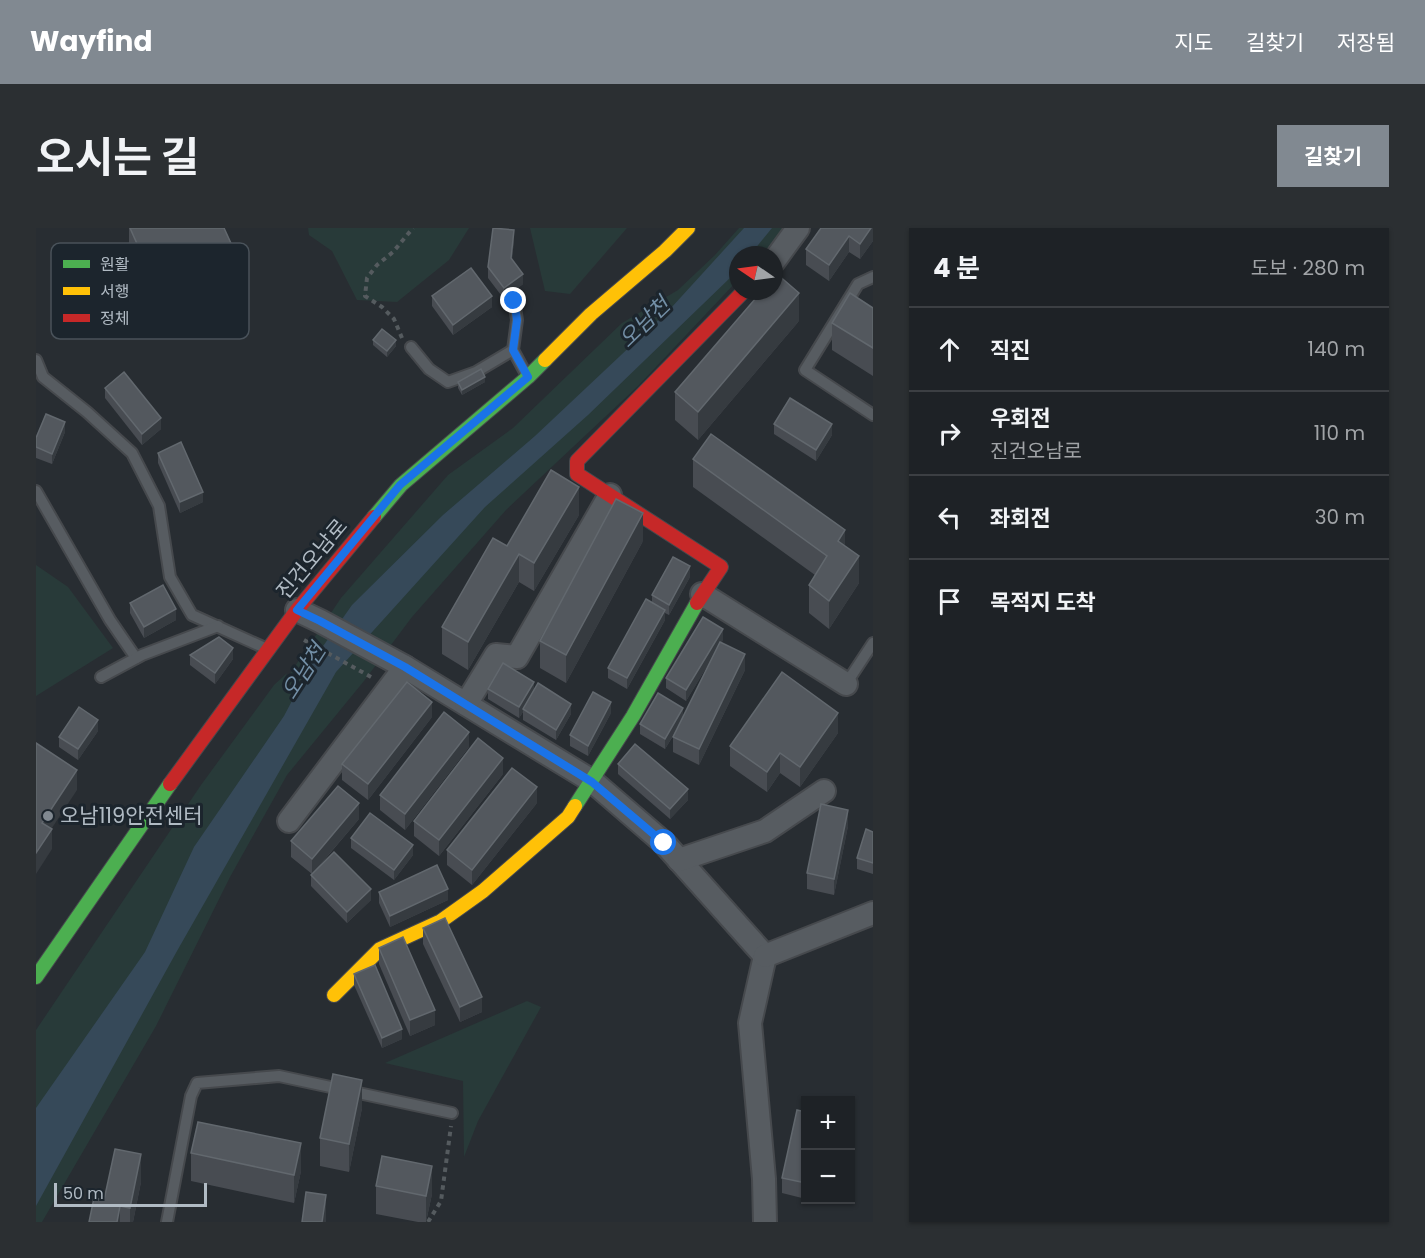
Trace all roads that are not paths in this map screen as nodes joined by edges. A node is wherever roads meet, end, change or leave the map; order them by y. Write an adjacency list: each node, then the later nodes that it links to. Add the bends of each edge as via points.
1 (688, 228): 10 (street, 진건오남로, via 591,314)
2 (798, 228): 3 (street)
3 (783, 249)
4 (873, 277): 11 (lane, via 858,284 805,370)
5 (735, 300): 13 (street, via 578,461 577,474)
6 (514, 301): 8 (lane, via 517,320)
7 (411, 347): 8 (lane, via 429,369 447,382 476,372)
8 (513, 350): 10 (lane)
9 (36, 360): 16 (lane, via 43,377 132,453 159,506 170,577 192,615)
10 (528, 377): 15 (street, 진건오남로, via 400,485)
11 (873, 415)
12 (36, 491): 19 (lane)
13 (610, 495): 14 (street, via 721,567); 23 (street, via 517,657 496,655)
14 (702, 594): 22 (street); 24 (street)
15 (297, 610): 18 (street, 진건오남로); 20 (street)
16 (218, 627): 18 (lane); 19 (lane)
17 (873, 643): 22 (lane)
18 (268, 649): 30 (street, 진건오남로, via 137,828)
19 (136, 658): 21 (lane)
20 (405, 667): 23 (street); 26 (street)
21 (101, 677)
22 (846, 684)
23 (466, 704): 24 (street)
24 (592, 782): 27 (street); 31 (street, via 568,817 483,891 441,921 380,949)
25 (824, 791): 27 (street, via 765,831)
26 (289, 821)
27 (679, 860): 29 (street)
28 (873, 913): 29 (street)
29 (765, 956): 34 (street, via 750,1023)
30 (36, 977)
31 (333, 995)
32 (452, 1113): 33 (lane, via 279,1076 197,1083 191,1096)
33 (167, 1222)
34 (765, 1222)

